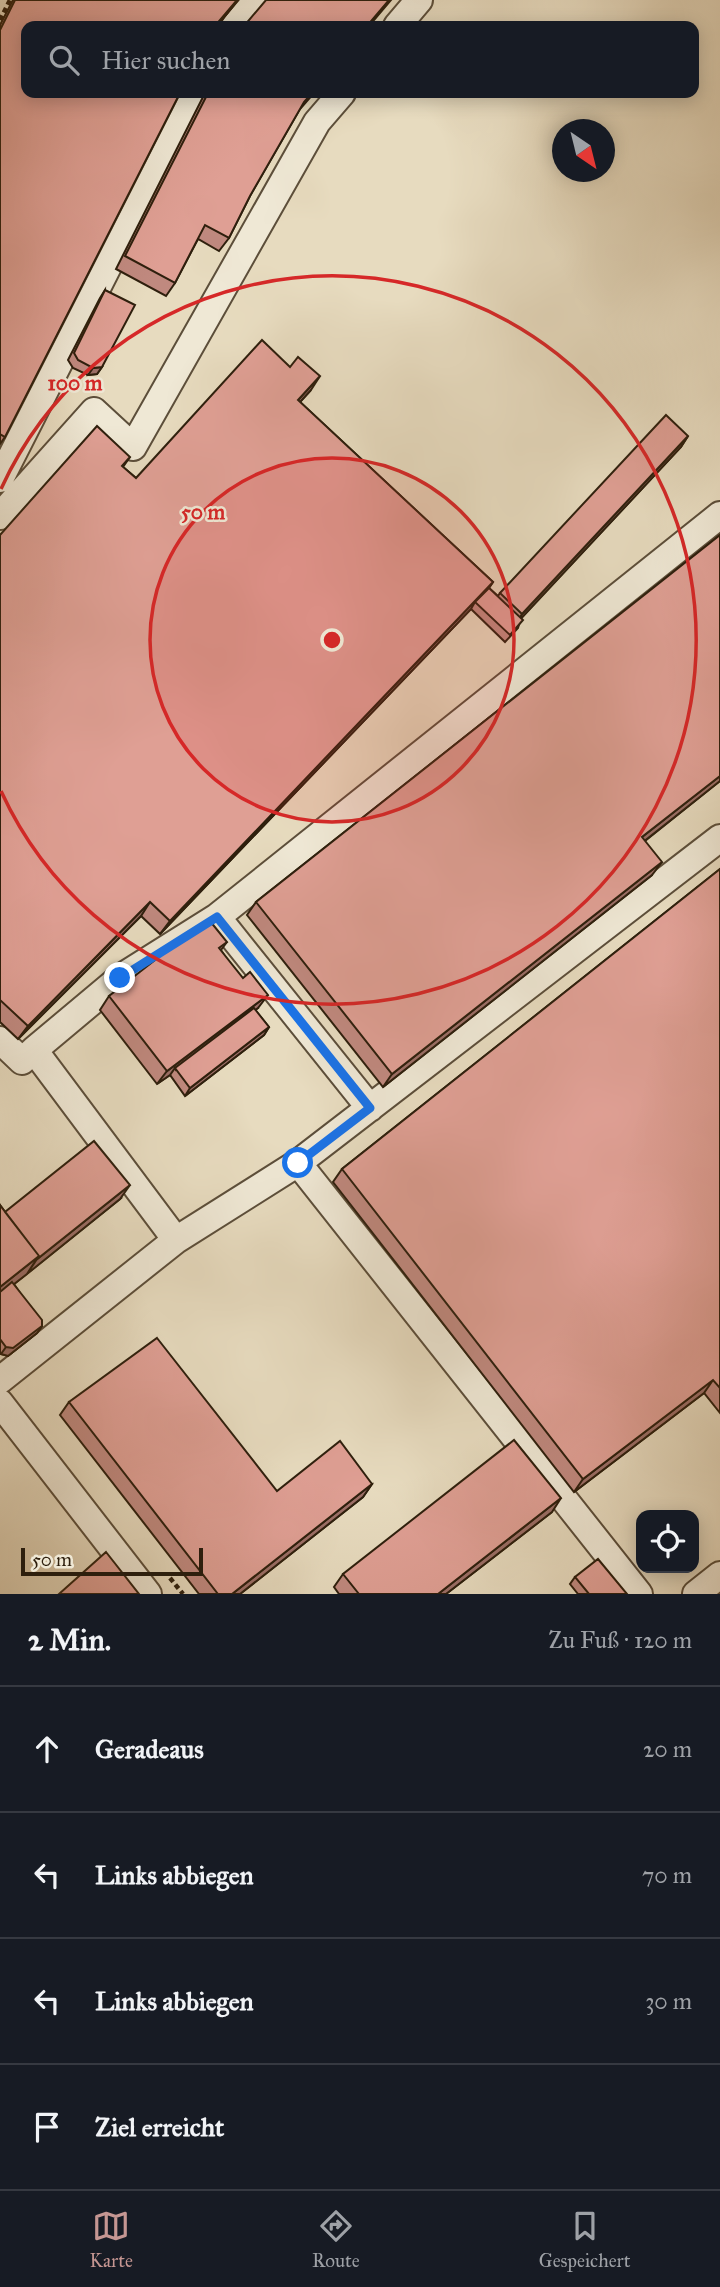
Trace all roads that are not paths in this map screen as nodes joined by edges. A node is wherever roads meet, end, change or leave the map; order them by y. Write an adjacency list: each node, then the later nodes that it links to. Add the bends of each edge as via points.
1 (257, 0): 3 (street)
2 (419, 0): 4 (street)
3 (239, 21)
4 (401, 21)
5 (193, 98): 7 (street)
6 (338, 98): 8 (street, via 317,122 133,447 94,411)
7 (0, 479)
8 (0, 516)
9 (720, 516): 11 (street)
10 (720, 838): 14 (street)
11 (217, 917): 13 (street, via 120,978); 14 (street)
12 (0, 1040): 13 (street, via 22,1061)
13 (34, 1050): 16 (street)
14 (370, 1108): 15 (street)
15 (298, 1163): 16 (street); 21 (street)
16 (176, 1240): 17 (street)
17 (0, 1380)
18 (0, 1404): 20 (street)
19 (720, 1575): 22 (street)
20 (148, 1594)
21 (639, 1594)
22 (696, 1594)

